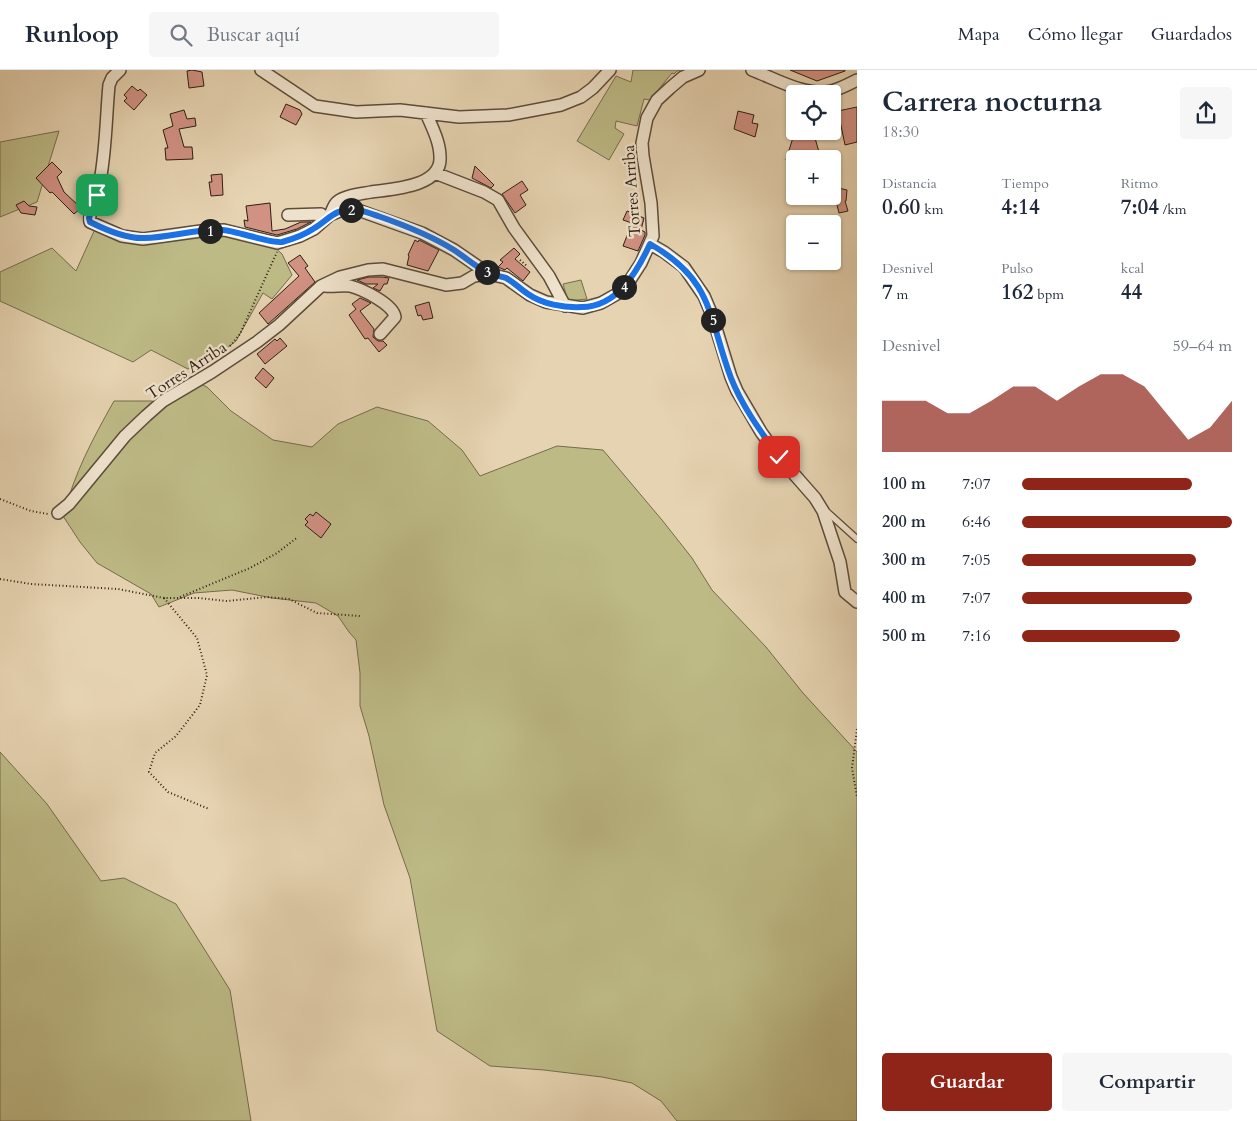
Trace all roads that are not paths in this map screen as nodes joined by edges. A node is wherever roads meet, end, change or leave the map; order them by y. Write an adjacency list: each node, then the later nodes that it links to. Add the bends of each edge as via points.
1 (120, 70): 10 (street, Torres Arriba, via 109,85 102,171 90,222 122,236 143,238 224,230 277,243 314,229)
2 (261, 70): 7 (street, via 315,106 356,112 400,110)
3 (610, 70): 7 (street, via 587,93 561,105 508,115 459,117)
4 (699, 70): 11 (street, Torres Arriba, via 683,77 657,100 648,118 642,144 653,224)
5 (752, 70): 6 (street, via 801,89 823,92)
6 (857, 80)
7 (426, 113): 8 (street, via 438,143 440,157)
8 (435, 173): 10 (street, Torres Arriba, via 408,186 355,194 337,202); 14 (street, via 498,200 549,276)
9 (288, 215): 10 (street, Torres Arriba, via 321,214)
10 (328, 217): 12 (street, Torres Arriba, via 342,210 358,210 387,220 422,233)
11 (650, 244): 14 (street, Torres Arriba, via 630,280 617,294 592,306); 16 (street, Torres Arriba, via 684,267 695,281 712,315 737,391 761,432)
12 (489, 274): 13 (street, Torres Arriba, via 446,285 383,269 368,270); 14 (street, Torres Arriba, via 506,278 546,302)
13 (321, 286): 15 (street, via 350,286 387,304 395,317); 17 (street, Torres Arriba, via 256,342 163,401 125,436)
14 (565, 306)
15 (380, 334)
16 (819, 505): 18 (lane); 19 (street, Torres Arriba, via 840,562 845,592)
17 (58, 513)
18 (857, 538)
19 (857, 602)

